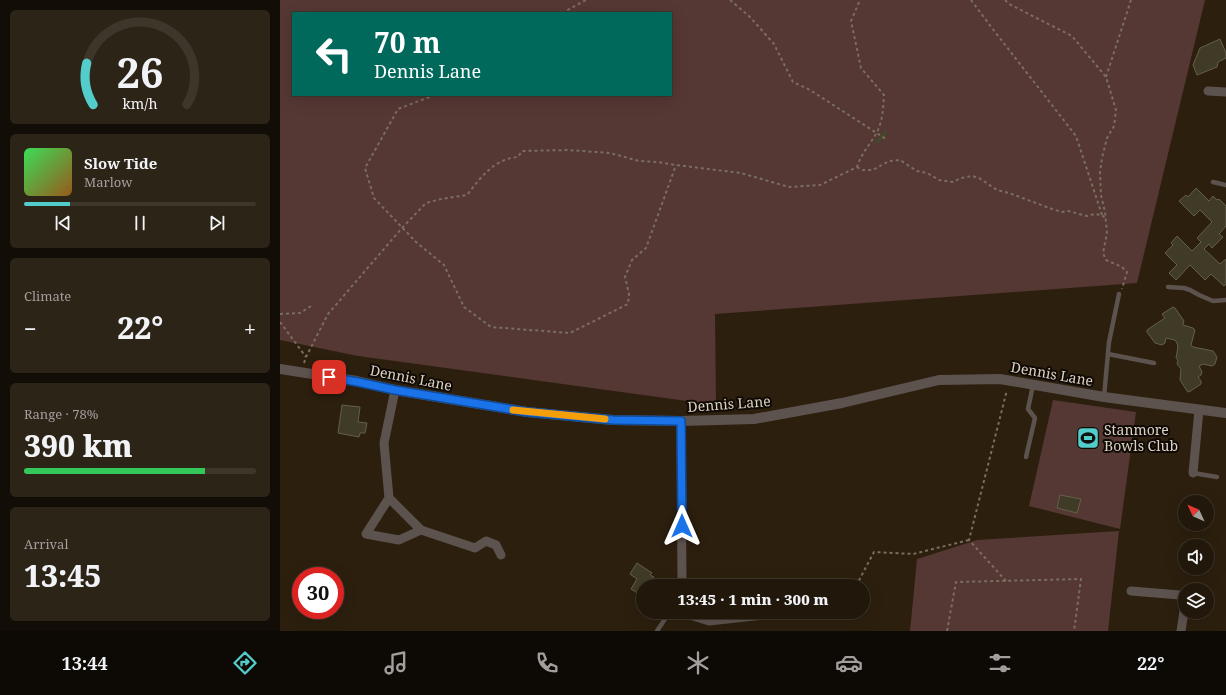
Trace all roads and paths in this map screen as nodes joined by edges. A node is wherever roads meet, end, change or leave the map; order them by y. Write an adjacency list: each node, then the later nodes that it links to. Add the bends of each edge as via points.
1 (586, 0): 7 (path)
2 (730, 0): 12 (path, via 750,17 774,44 793,82)
3 (860, 0): 12 (path, via 851,21 861,68 884,95 882,118)
4 (971, 0): 18 (path, via 1076,136)
5 (1005, 0): 8 (path, via 1072,36)
6 (1131, 0): 8 (path)
7 (564, 12)
8 (1106, 77): 19 (path, via 1116,110 1100,173)
9 (1208, 91): 10 (street)
10 (1226, 92)
11 (432, 96): 20 (path, via 398,109 365,168 374,198)
12 (877, 132): 13 (path); 15 (path, via 860,156)
13 (886, 139)
14 (676, 165): 15 (path, via 741,173 789,188 820,185); 20 (path, via 639,161 593,151 522,152 518,157 508,158 492,167 467,196 426,203); 20 (path, via 646,248 632,260 625,277 629,294 628,304 570,333 491,327 464,308 444,265)
15 (857, 167): 18 (path, via 862,170 873,170 889,161 900,160 917,171 939,180 953,182 972,176 997,190 1052,210 1087,216)
16 (1213, 182): 17 (lane)
17 (1226, 185)
18 (1102, 215): 19 (path)
19 (1105, 219): 22 (path, via 1107,233 1103,253 1106,260 1127,272)
20 (402, 228): 28 (path, via 328,314)
21 (1168, 287): 23 (lane, via 1184,288 1213,300)
22 (1119, 294): 27 (lane)
23 (1226, 300)
24 (311, 306): 25 (path, via 300,313)
25 (280, 314)
26 (280, 322): 28 (path)
27 (1108, 354): 29 (lane); 35 (lane)
28 (306, 357): 31 (path)
29 (1154, 363)
30 (280, 369): 31 (street, Dennis Lane)
31 (301, 372): 34 (street, Dennis Lane)
32 (1009, 381): 33 (street, Dennis Lane); 38 (street, Dennis Lane, via 939,380 842,403 754,419); 44 (path)
33 (1033, 385): 35 (street, Dennis Lane); 39 (lane, via 1028,409 1035,418)
34 (395, 390): 38 (street, Dennis Lane, via 527,412 613,420); 42 (street, via 384,443)
35 (1104, 397): 36 (street, Dennis Lane)
36 (1199, 410): 37 (street, Dennis Lane); 40 (street)
37 (1225, 410)
38 (681, 421): 46 (street)
39 (1026, 457)
40 (1192, 473): 41 (lane)
41 (1217, 477)
42 (388, 498): 43 (street); 43 (street, via 366,534 399,540)
43 (421, 530): 45 (street, via 475,548 486,541 496,545)
44 (969, 540): 47 (path, via 912,554 874,552); 48 (path)
45 (501, 555)
46 (682, 579)
47 (860, 579)
48 (1006, 581): 54 (path, via 956,582); 55 (path, via 1081,578)
49 (1131, 591): 56 (street, via 1180,595 1185,605)
50 (665, 619): 53 (lane)
51 (701, 619): 52 (street, via 709,622)
52 (734, 619)
53 (657, 631)
54 (946, 631)
55 (1074, 631)
56 (1181, 631)

